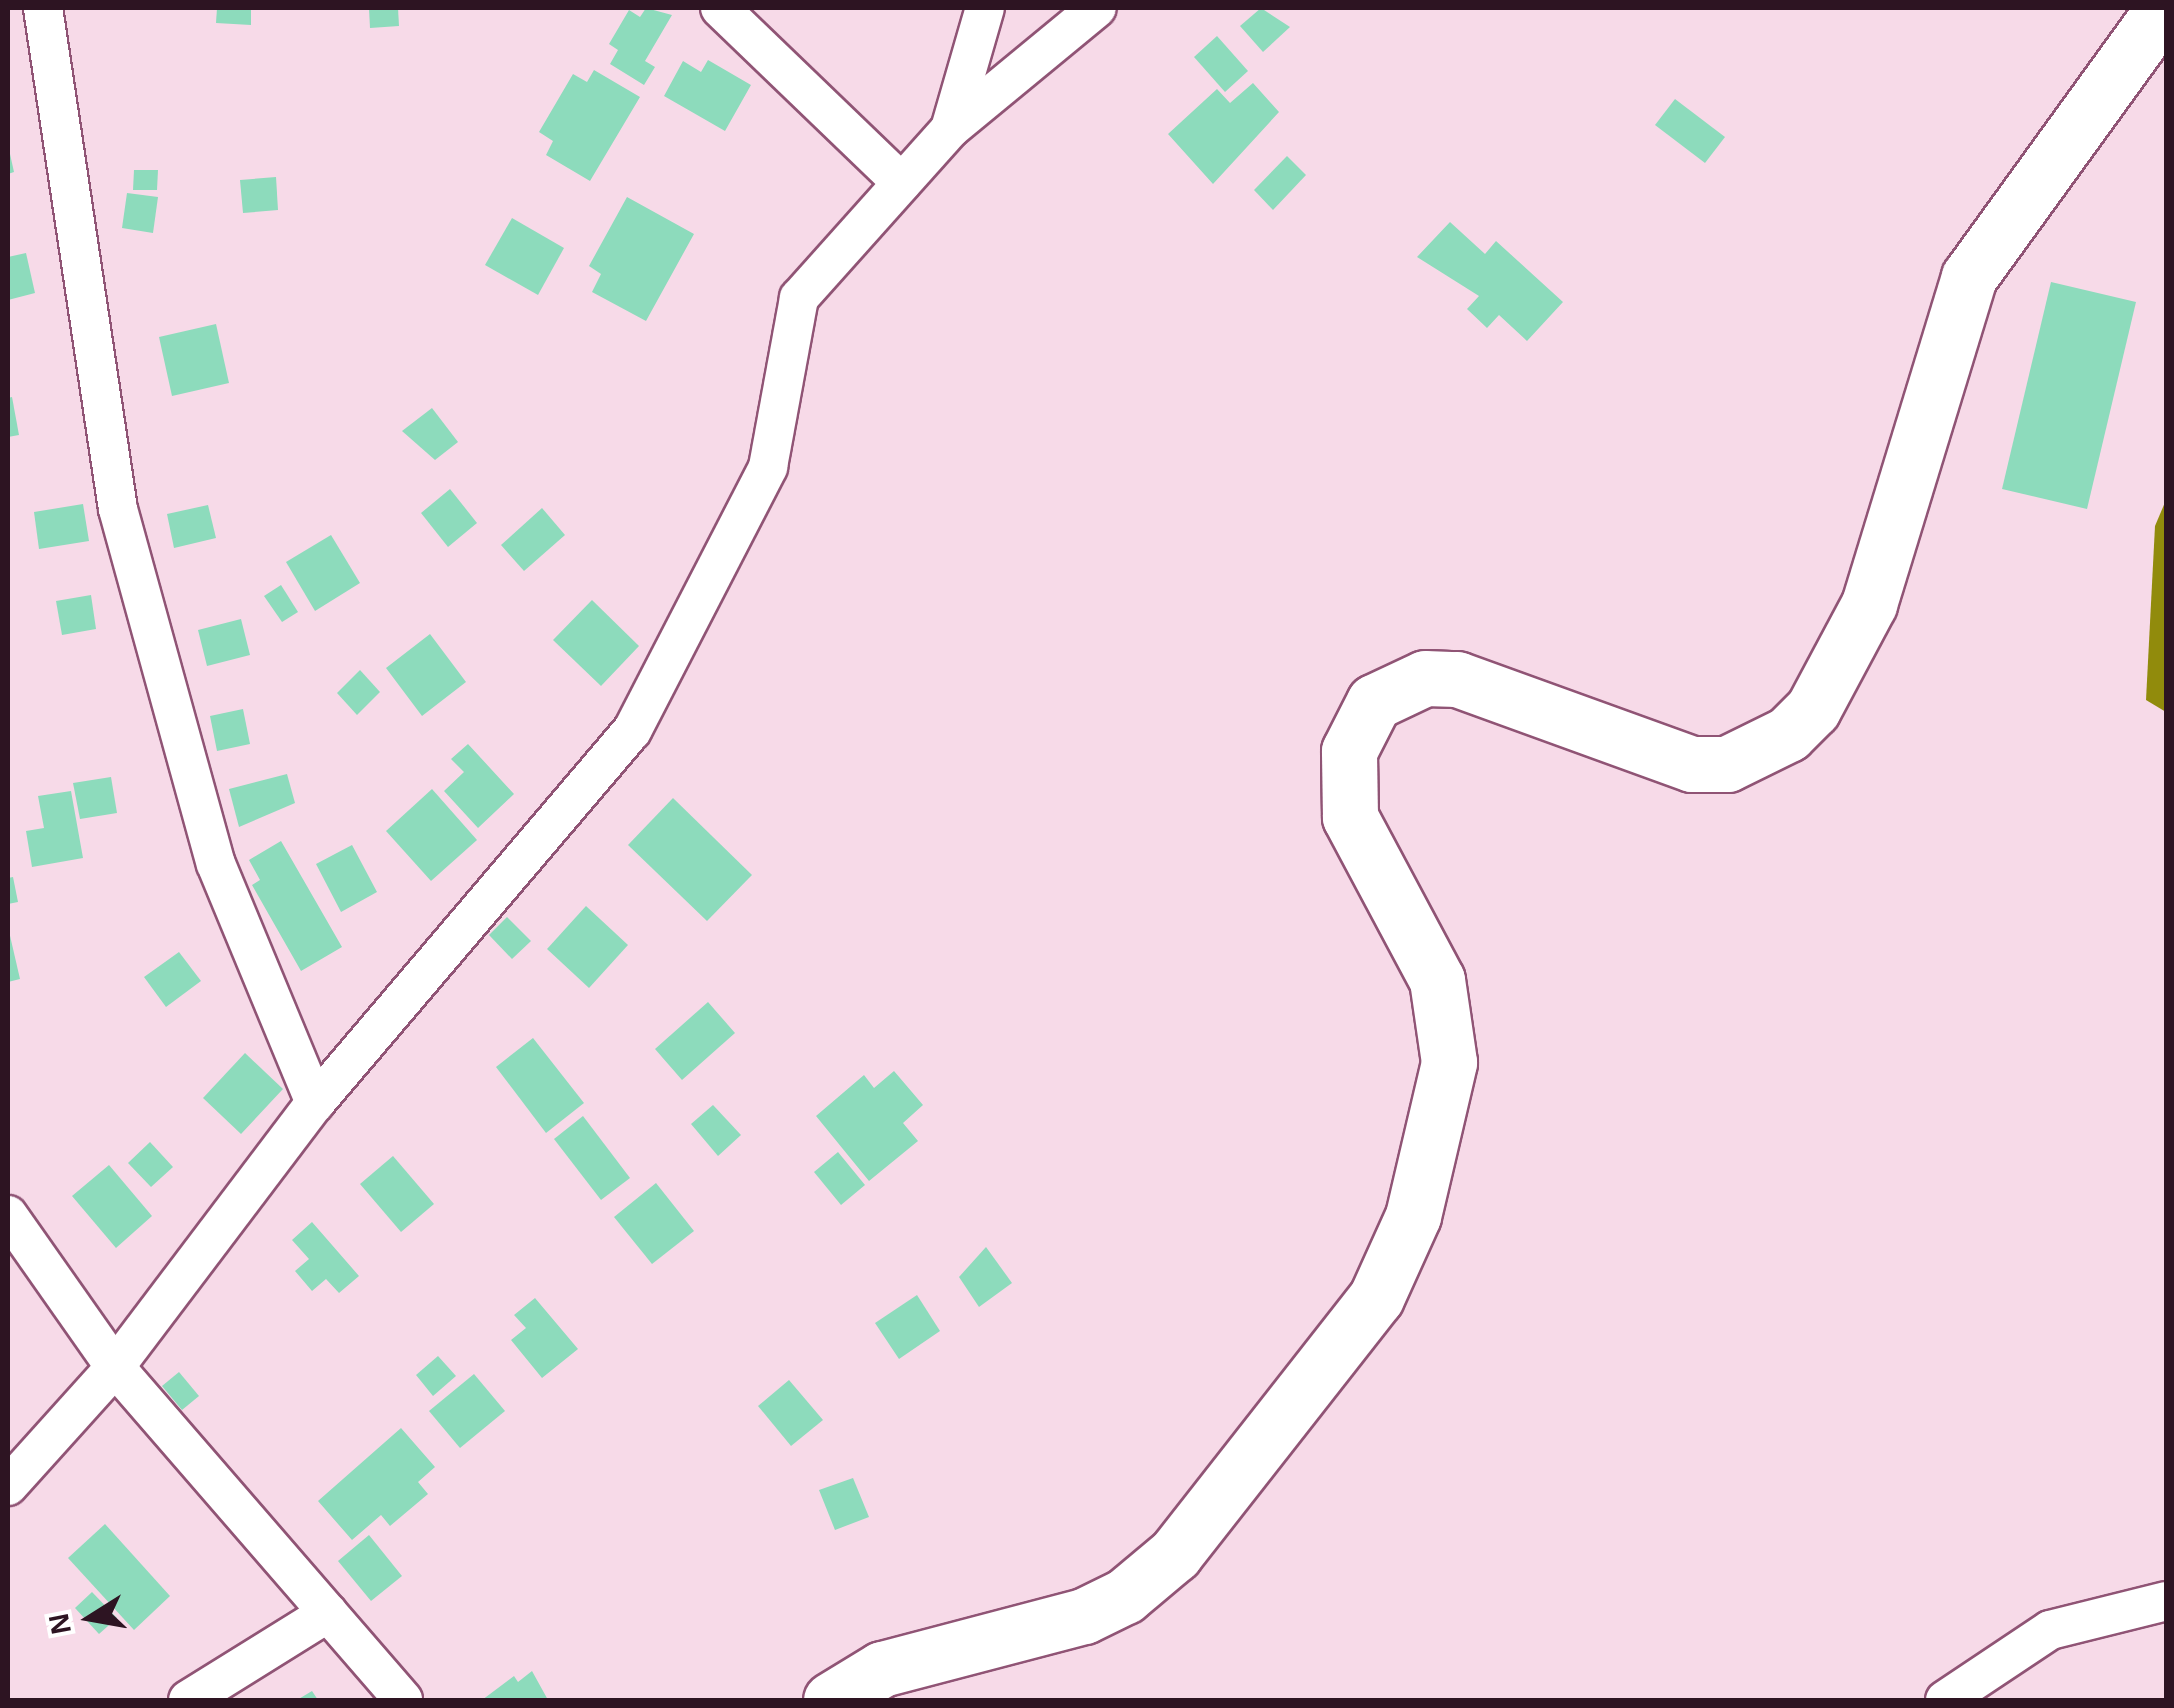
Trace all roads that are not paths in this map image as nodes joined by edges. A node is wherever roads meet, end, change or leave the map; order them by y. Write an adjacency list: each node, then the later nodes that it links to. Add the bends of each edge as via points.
1 (43, 8): 8 (street, via 118,509 216,864)
2 (720, 8): 7 (street)
3 (985, 8): 6 (street)
4 (1097, 8): 6 (street)
5 (2164, 8): 16 (highway, via 1969,277 1869,604 1813,709 1788,734 1726,764 1692,764 1457,679 1426,678 1374,702 1349,751 1350,816 1437,980 1449,1062 1413,1216 1376,1298 1175,1554 1125,1596 1084,1616 882,1669)
6 (950, 129): 7 (street)
7 (902, 183): 8 (street, via 799,298 768,466 632,731)
8 (316, 1102): 10 (street)
9 (8, 1215): 10 (street)
10 (116, 1367): 11 (street); 13 (street)
11 (8, 1486)
12 (2166, 1601): 17 (street, via 2050,1630)
13 (328, 1614): 14 (street); 15 (street)
14 (188, 1700)
15 (403, 1700)
16 (832, 1700)
17 (1945, 1700)

